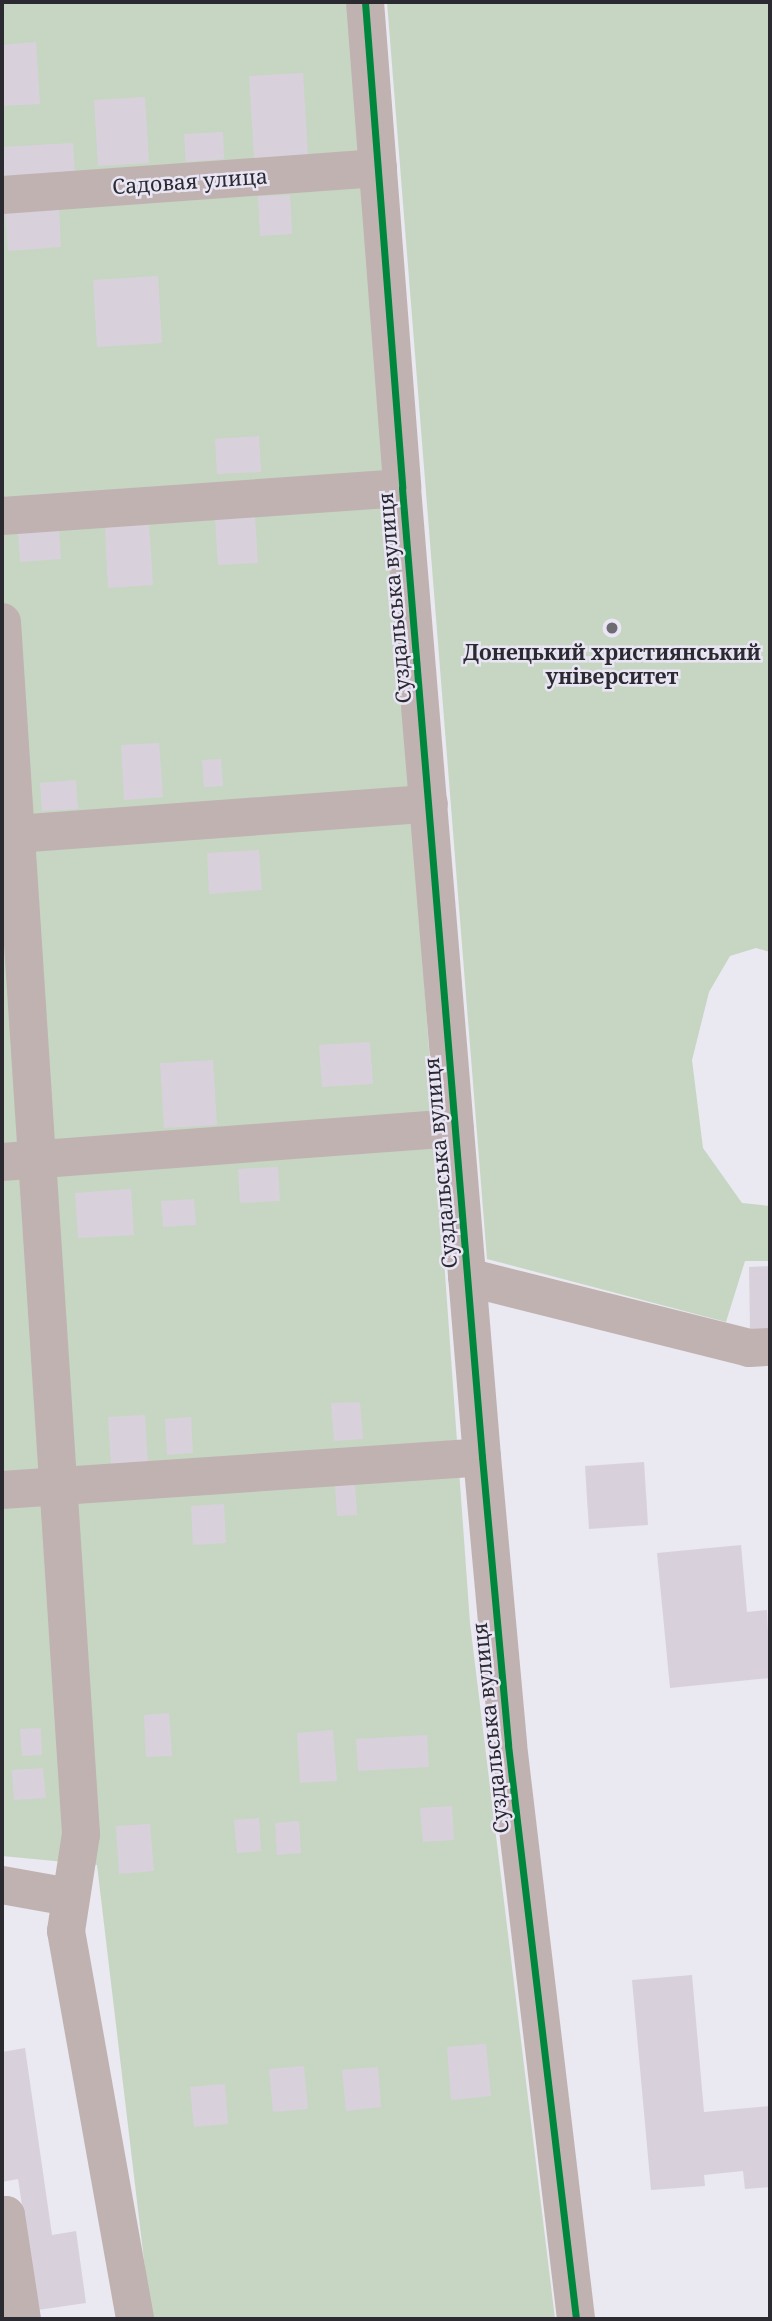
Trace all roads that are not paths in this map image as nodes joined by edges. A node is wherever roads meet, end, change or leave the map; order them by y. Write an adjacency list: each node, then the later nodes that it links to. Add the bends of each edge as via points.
1 (365, 2): 2 (street, Суздальська вулиця)
2 (378, 167): 3 (street, Садовая улица); 4 (street, Суздальська вулиця)
3 (2, 194)
4 (402, 488): 5 (street); 7 (street, Суздальська вулиця)
5 (2, 516)
6 (2, 622): 8 (street)
7 (429, 804): 8 (street); 9 (street, Суздальська вулиця)
8 (9, 834): 10 (street)
9 (455, 1128): 10 (street); 11 (street, Суздальська вулиця)
10 (20, 1161): 14 (street)
11 (467, 1277): 12 (street, via 749,1348); 13 (street, Суздальська вулиця)
12 (770, 1347)
13 (482, 1457): 14 (street); 21 (street, Суздальська вулиця, via 508,1745)
14 (59, 1485): 15 (street); 17 (street, via 81,1834)
15 (2, 1490)
16 (2, 1885): 17 (street)
17 (69, 1896): 20 (street, via 66,1931)
18 (2, 2216): 19 (street, via 6,2215)
19 (22, 2319)
20 (135, 2319)
21 (576, 2319)

